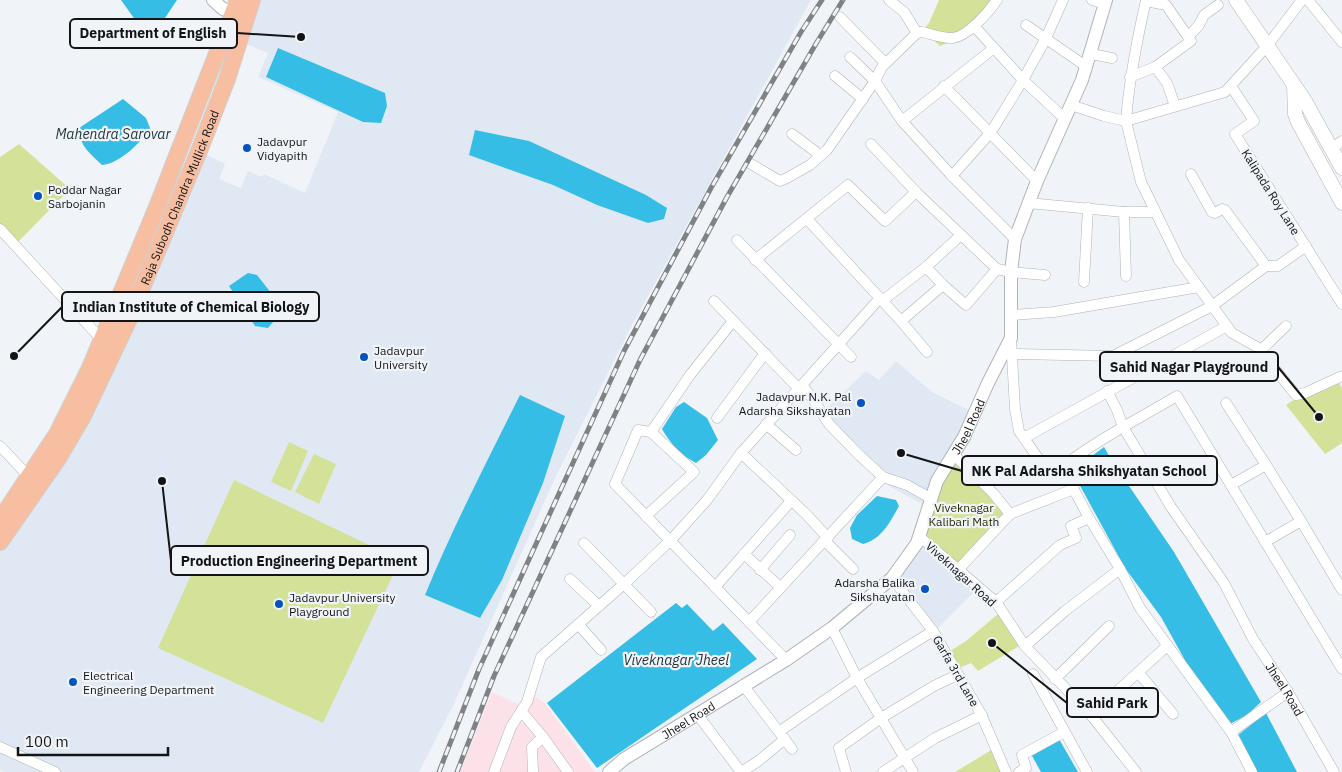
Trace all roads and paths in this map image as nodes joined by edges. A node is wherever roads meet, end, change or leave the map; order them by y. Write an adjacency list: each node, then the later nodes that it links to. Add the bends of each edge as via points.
1 (213, 0): 12 (street, via 223,9)
2 (889, 0): 16 (street, via 904,12)
3 (997, 0): 15 (street)
4 (1063, 0): 18 (street)
5 (1092, 0): 10 (street)
6 (1236, 0): 20 (main road)
7 (1302, 0): 20 (street)
8 (1308, 0): 19 (street)
9 (1146, 1): 17 (street, via 1166,5); 29 (street)
10 (1106, 2): 22 (street, Jheel Road)
11 (1218, 5): 17 (street, via 1204,15)
12 (243, 6): 83 (main road, Raja Subodh Chandra Mullick Road); 106 (main road, Raja Subodh Chandra Mullick Road, via 227,79 129,319 59,457)
13 (840, 17): 25 (street)
14 (1026, 25): 18 (street)
15 (974, 26): 16 (street, via 952,38); 21 (street)
16 (917, 33): 25 (street)
17 (1188, 37): 27 (street, via 1191,41)
18 (1046, 38): 26 (street); 30 (street)
19 (1342, 42)
20 (1267, 46): 33 (street); 34 (main road)
21 (994, 48): 30 (street); 32 (street)
22 (1091, 54): 24 (street); 26 (street, Jheel Road)
23 (850, 57): 31 (street)
24 (1112, 58)
25 (885, 63): 31 (street)
26 (1088, 67): 36 (street, Jheel Road)
27 (1155, 67): 29 (street); 37 (street, via 1167,83)
28 (835, 76): 35 (street)
29 (1130, 77): 39 (street)
30 (1023, 80): 38 (street); 41 (street)
31 (875, 81): 35 (street); 40 (street)
32 (944, 86): 40 (street); 41 (street)
33 (1231, 86): 37 (street, via 1224,92); 62 (street, Kalipada Roy Lane, via 1254,121 1235,134)
34 (1294, 86): 44 (main road); 53 (main road, via 1298,122)
35 (863, 99): 45 (street, via 827,150)
36 (1071, 104): 38 (street, Jheel Road); 39 (street)
37 (1175, 106): 39 (street)
38 (1065, 119): 50 (street, Jheel Road)
39 (1126, 120): 56 (street, via 1140,182)
40 (902, 121): 49 (street)
41 (990, 132): 49 (street); 50 (street)
42 (792, 134): 45 (street)
43 (871, 144): 51 (street)
44 (1336, 145): 47 (main road)
45 (820, 155): 46 (street, via 799,172 780,181)
46 (751, 164)
47 (1342, 168)
48 (1190, 174): 64 (street, via 1212,212 1225,210)
49 (952, 176): 60 (street)
50 (1037, 181): 52 (street, Jheel Road)
51 (916, 192): 57 (street, via 885,221 848,185); 59 (street)
52 (1028, 203): 54 (street); 60 (street, Jheel Road)
53 (1342, 203)
54 (1088, 208): 55 (street); 70 (street)
55 (1124, 212): 56 (street); 69 (street)
56 (1155, 212): 72 (street)
57 (807, 218): 63 (street); 73 (street)
58 (0, 228): 83 (street)
59 (961, 235): 65 (street); 66 (street)
60 (1015, 239): 67 (street, Jheel Road)
61 (737, 240): 63 (street)
62 (1306, 246): 64 (street, via 1278,266); 75 (street, Kalipada Roy Lane)
63 (755, 260): 84 (street)
64 (1266, 266): 76 (street)
65 (926, 267): 71 (street); 73 (street)
66 (997, 269): 67 (street); 71 (street, via 966,305)
67 (1011, 272): 68 (street); 77 (street, Jheel Road)
68 (1045, 275)
69 (1126, 276)
70 (1084, 282)
71 (943, 285): 79 (street)
72 (1198, 287): 76 (street); 77 (street, via 1054,312)
73 (881, 299): 79 (street); 84 (street)
74 (714, 301): 78 (street)
75 (1342, 304)
76 (1212, 306): 80 (street); 88 (street, via 1113,356)
77 (1011, 315): 82 (street, Jheel Road)
78 (733, 320): 87 (street); 97 (street)
79 (901, 321): 86 (street)
80 (1227, 326): 85 (street, via 1232,333); 92 (street)
81 (1286, 326): 85 (street)
82 (1011, 338): 88 (street); 102 (street, Jheel Road)
83 (102, 340): 106 (main road, Raja Subodh Chandra Mullick Road)
84 (837, 344): 89 (street); 91 (street)
85 (1260, 351): 90 (street, via 1296,394)
86 (927, 352)
87 (765, 354): 91 (street); 94 (street)
88 (1012, 354): 98 (street, via 1015,409 1019,431)
89 (851, 357)
90 (1342, 376)
91 (800, 387): 95 (street); 105 (street, via 815,402 829,424)
92 (1107, 391): 96 (street, Jheel Road); 98 (street)
93 (1226, 403): 103 (street)
94 (717, 418)
95 (766, 424): 100 (street); 101 (street)
96 (1123, 427): 104 (street); 107 (street, via 1177,396); 153 (street, Jheel Road, via 1171,507 1224,583 1253,640)
97 (651, 432): 112 (street, via 638,430 615,484); 112 (street, via 694,472)
98 (1024, 438): 104 (street, via 1045,468 1051,472)
99 (0, 446): 106 (street)
100 (796, 450)
101 (741, 453): 110 (street); 118 (street, via 707,500)
102 (954, 455): 109 (street, Jheel Road, via 941,473); 111 (street)
103 (1266, 465): 107 (street); 115 (street)
104 (1062, 467): 108 (street)
105 (884, 477): 109 (street); 119 (street)
106 (34, 481): 114 (main road, Raja Subodh Chandra Mullick Road); 120 (main road, Raja Subodh Chandra Mullick Road)
107 (1231, 485): 122 (street)
108 (1074, 489): 111 (street); 113 (street)
109 (932, 499): 117 (street, Jheel Road)
110 (790, 501): 119 (street, via 806,514); 123 (street)
111 (1010, 514): 127 (street)
112 (646, 516): 118 (street)
113 (1089, 518): 124 (street); 134 (street, via 1071,526 1076,538 1060,544)
114 (0, 520)
115 (1301, 521): 122 (street); 133 (street)
116 (790, 535): 126 (street)
117 (920, 537): 127 (street, Viveknagar Road); 128 (street, Jheel Road)
118 (670, 540): 130 (street); 131 (street)
119 (827, 540): 125 (street); 132 (street)
120 (0, 542)
121 (584, 542): 130 (street)
122 (1265, 542): 146 (street)
123 (744, 554): 126 (street); 131 (street)
124 (1120, 568): 142 (street); 143 (street, via 1140,608)
125 (852, 569)
126 (760, 570): 132 (street)
127 (958, 570): 134 (street, Viveknagar Road)
128 (892, 578): 140 (street, Jheel Road); 141 (street, Garfa 3rd Lane)
129 (570, 579): 135 (street)
130 (624, 584): 135 (street); 136 (street)
131 (715, 587): 137 (street)
132 (780, 587): 137 (street)
133 (1342, 590)
134 (996, 602): 142 (street, Viveknagar Road)
135 (599, 606): 138 (street)
136 (650, 612)
137 (749, 622): 145 (street)
138 (578, 624): 144 (street); 154 (street, via 541,657 527,702)
139 (1110, 626): 151 (street)
140 (832, 628): 145 (street, Jheel Road); 150 (street)
141 (933, 631): 149 (street, Garfa 3rd Lane); 150 (street)
142 (1025, 646): 151 (street, Viveknagar Road)
143 (1167, 646): 147 (street); 161 (street)
144 (601, 650)
145 (786, 660): 152 (street, Jheel Road)
146 (1342, 669)
147 (1138, 672): 156 (street); 158 (street)
148 (1033, 674): 160 (street)
149 (957, 675): 157 (street, Garfa 3rd Lane); 159 (street)
150 (857, 678): 159 (street); 162 (street)
151 (1055, 679): 158 (street, Viveknagar Road)
152 (744, 685): 155 (street, Jheel Road); 162 (street)
153 (1288, 692): 161 (street); 181 (street, Jheel Road)
154 (521, 711): 163 (street); 169 (street, via 510,727)
155 (697, 714): 172 (street, Jheel Road, via 624,759); 173 (street)
156 (1172, 714)
157 (982, 715): 166 (street, via 935,738); 176 (street, Garfa 3rd Lane)
158 (1091, 715): 179 (street, Viveknagar Road)
159 (881, 718): 166 (street); 167 (street, via 839,748)
160 (1064, 732): 177 (street, via 1022,755 1026,768); 178 (street)
161 (1231, 732): 180 (street)
162 (782, 735): 165 (street); 173 (street, via 757,762)
163 (543, 737): 170 (street, via 532,747); 171 (street)
164 (0, 747): 168 (street)
165 (792, 748)
166 (905, 759): 174 (street); 175 (street)
167 (842, 771)
168 (55, 772)
169 (494, 772)
170 (533, 772)
171 (568, 772)
172 (609, 772)
173 (741, 772)
174 (883, 772)
175 (913, 772)
176 (1006, 772)
177 (1019, 772)
178 (1087, 772)
179 (1136, 772)
180 (1252, 772)
181 (1334, 772)

